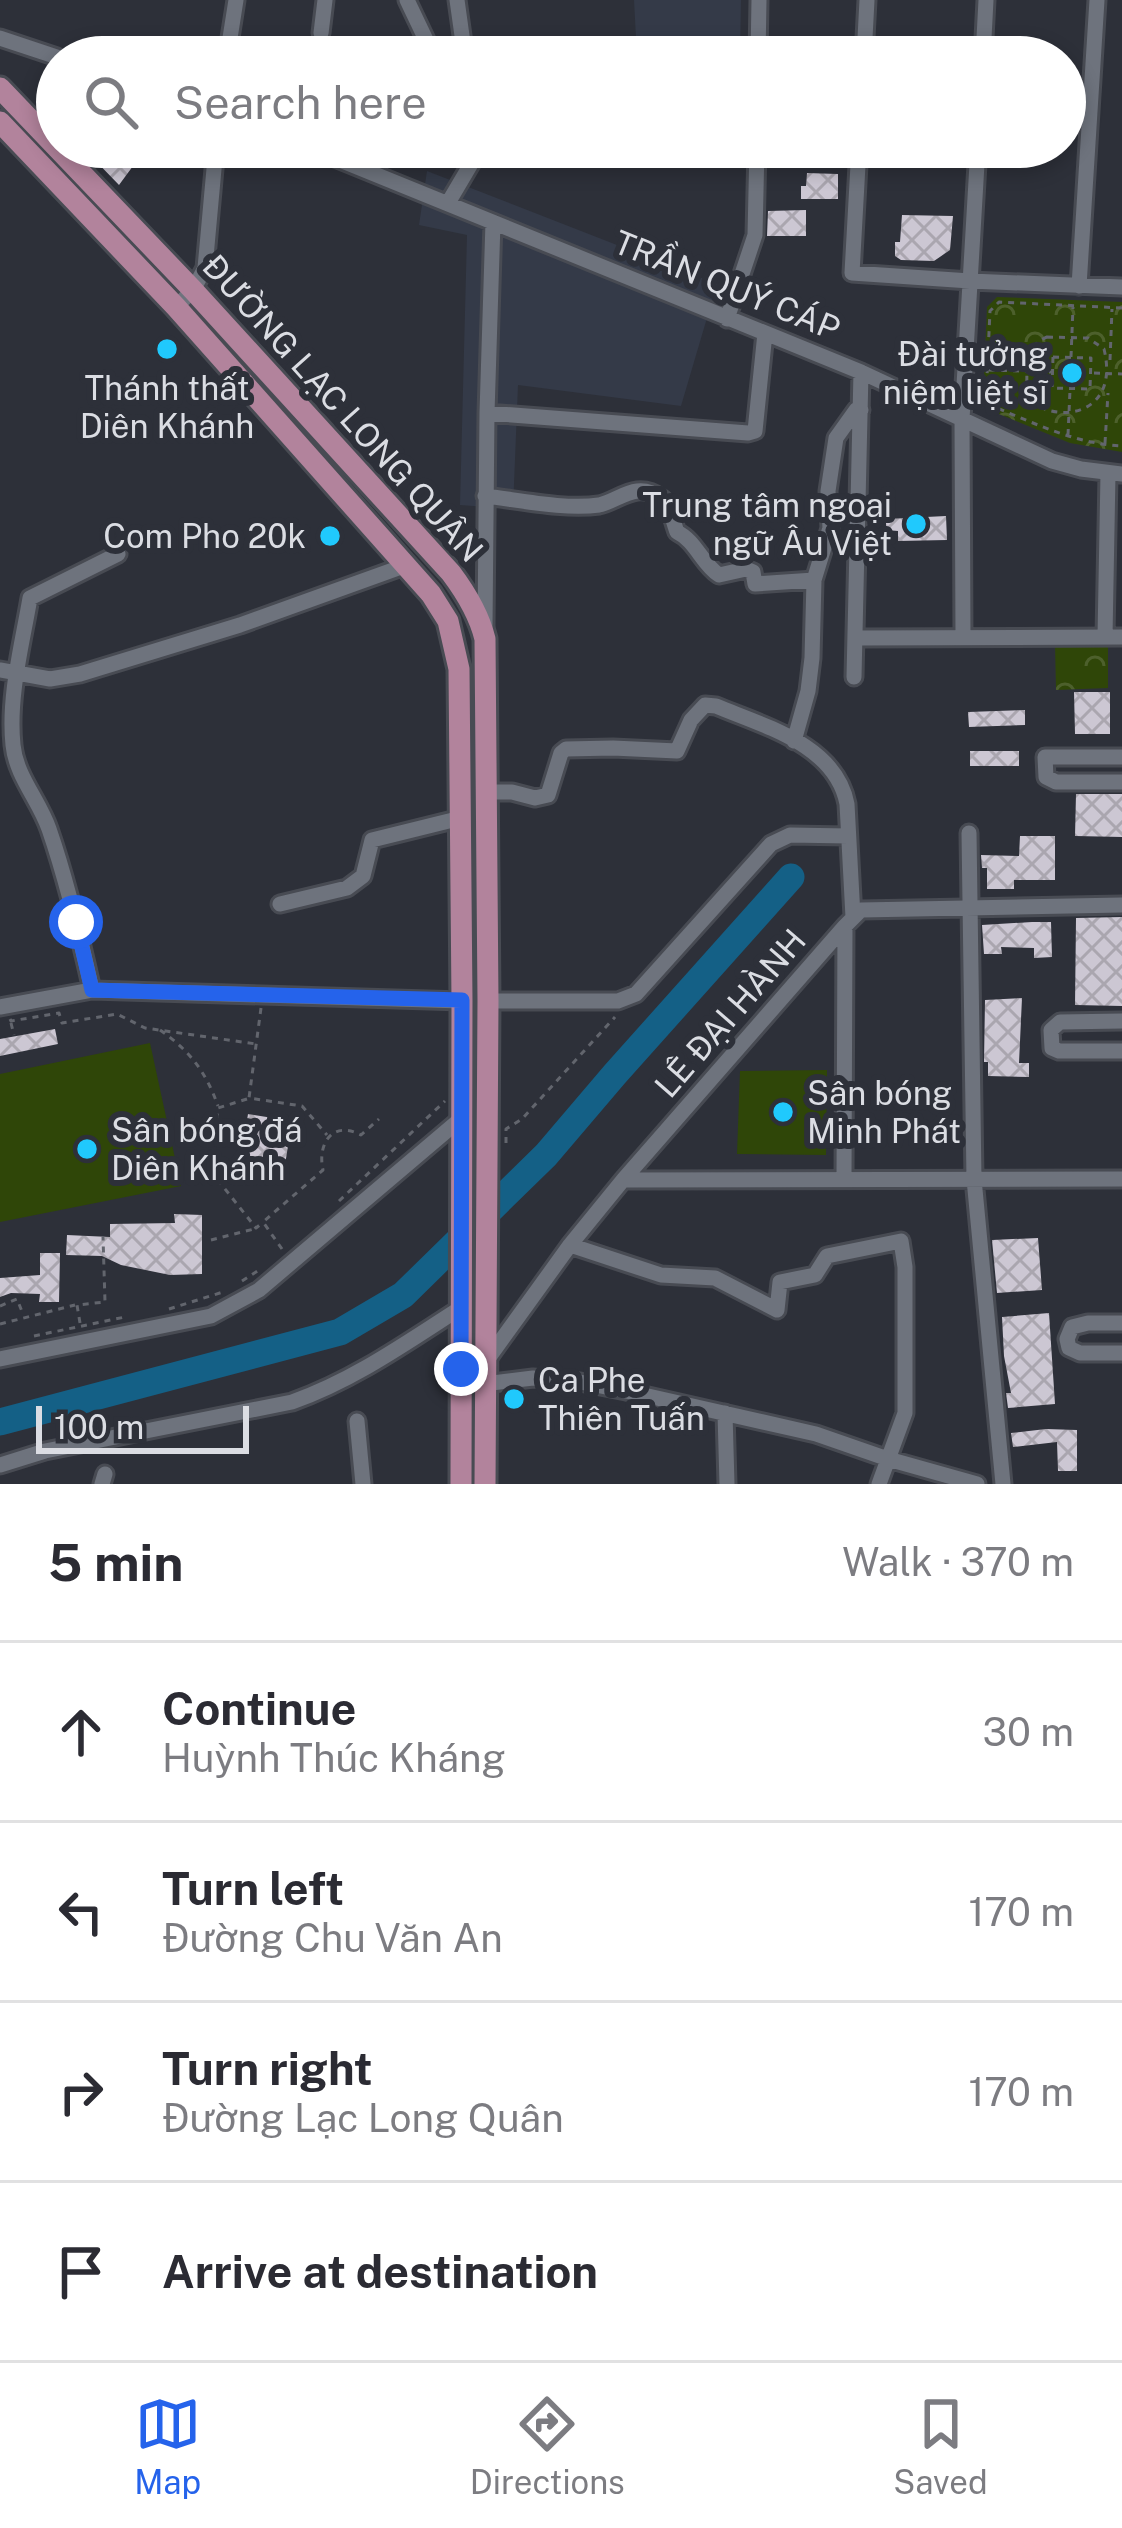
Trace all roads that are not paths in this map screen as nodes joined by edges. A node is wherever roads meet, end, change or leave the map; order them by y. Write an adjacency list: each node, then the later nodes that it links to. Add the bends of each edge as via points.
1 (236, 0): 10 (street)
2 (325, 0): 9 (street)
3 (406, 0): 11 (street)
4 (457, 0): 12 (street)
5 (759, 0): 13 (street)
6 (867, 0): 14 (street)
7 (986, 0): 15 (street)
8 (1097, 0): 33 (street)
9 (321, 33)
10 (230, 36)
11 (425, 36)
12 (463, 36)
13 (758, 36)
14 (865, 36)
15 (984, 36)
16 (0, 38): 17 (street)
17 (36, 50)
18 (0, 88): 20 (main road, ĐƯỜNG LẠC LONG QUÂN)
19 (0, 122): 21 (main road, ĐƯỜNG LẠC LONG QUÂN)
20 (36, 126)
21 (36, 160)
22 (44, 168): 36 (main road, ĐƯỜNG LẠC LONG QUÂN)
23 (76, 168): 35 (main road, ĐƯỜNG LẠC LONG QUÂN)
24 (214, 168): 35 (street, via 205,268)
25 (360, 168): 30 (street, TRẦN QUÝ CÁP)
26 (469, 168): 30 (street)
27 (757, 168): 37 (street, via 755,236)
28 (858, 168): 32 (street, via 852,273)
29 (977, 168): 32 (street)
30 (448, 203): 31 (street, TRẦN QUÝ CÁP)
31 (493, 222): 37 (street, TRẦN QUÝ CÁP); 41 (street)
32 (970, 281): 33 (street); 42 (street)
33 (1079, 286): 34 (street)
34 (1122, 287)
35 (193, 290): 36 (street); 51 (main road, ĐƯỜNG LẠC LONG QUÂN, via 451,573)
36 (176, 308): 46 (main road, ĐƯỜNG LẠC LONG QUÂN)
37 (728, 319): 38 (street, TRẦN QUÝ CÁP)
38 (765, 334): 39 (street, TRẦN QUÝ CÁP); 41 (street, via 755,431 748,433)
39 (861, 373): 40 (street); 42 (street, TRẦN QUÝ CÁP)
40 (860, 410): 47 (street, via 836,438 830,528); 49 (street)
41 (487, 413): 44 (street)
42 (962, 419): 43 (street, TRẦN QUÝ CÁP, via 1052,461); 50 (street)
43 (1115, 474): 48 (street)
44 (485, 496): 47 (street, via 580,506 641,491 661,497 677,532 719,575 746,569 755,584); 51 (street)
45 (118, 554): 52 (street, via 30,598)
46 (404, 566): 52 (street, via 80,674); 58 (main road, ĐƯỜNG LẠC LONG QUÂN, via 441,608 456,647)
47 (814, 580): 54 (street, via 808,691)
48 (1113, 637): 50 (street)
49 (855, 638): 50 (street); 53 (street)
50 (963, 638)
51 (485, 639): 57 (main road, ĐƯỜNG LẠC LONG QUÂN)
52 (9, 672): 65 (street, via 17,763 55,847)
53 (854, 676)
54 (794, 741): 57 (street, via 705,705 677,752 573,748 561,753 548,795); 60 (street, via 841,782)
55 (1122, 757): 56 (street, via 1045,757 1046,777 1056,782)
56 (1122, 782)
57 (487, 792): 67 (main road, ĐƯỜNG LẠC LONG QUÂN)
58 (461, 818): 61 (street, via 372,840 363,876 347,888); 66 (main road, ĐƯỜNG LẠC LONG QUÂN)
59 (969, 832): 63 (street)
60 (848, 836): 64 (street); 67 (street, via 790,835 771,844 636,994)
61 (280, 904)
62 (1122, 905): 63 (street)
63 (970, 907): 64 (street, via 868,909); 73 (street)
64 (849, 921): 72 (street); 75 (street, LÊ ĐẠI HÀNH)
65 (92, 990): 66 (street); 68 (street)
66 (462, 1000): 71 (main road, ĐƯỜNG LẠC LONG QUÂN)
67 (488, 1000): 81 (main road, ĐƯỜNG LẠC LONG QUÂN, via 496,1154)
68 (4, 1008)
69 (1122, 1022): 70 (street, via 1060,1022 1051,1030 1059,1051)
70 (1122, 1051)
71 (463, 1117): 77 (main road, ĐƯỜNG LẠC LONG QUÂN); 80 (street, via 259,1290 211,1316)
72 (844, 1179): 73 (street); 75 (street)
73 (974, 1179): 74 (street); 92 (street)
74 (1122, 1179)
75 (623, 1180): 76 (street, LÊ ĐẠI HÀNH)
76 (570, 1246): 81 (street, LÊ ĐẠI HÀNH); 84 (street, via 661,1275 715,1278 777,1310 781,1282 815,1276 827,1256 902,1241 905,1413)
77 (461, 1307): 85 (street, via 362,1372 292,1402); 87 (main road, ĐƯỜNG LẠC LONG QUÂN)
78 (1122, 1323): 79 (street, via 1080,1324 1067,1339 1080,1353)
79 (1122, 1353)
80 (0, 1359)
81 (484, 1373): 82 (street, via 580,1382); 88 (main road, ĐƯỜNG LẠC LONG QUÂN)
82 (725, 1413): 84 (street); 89 (street)
83 (357, 1420): 86 (street)
84 (888, 1459): 90 (street); 91 (street)
85 (0, 1465)
86 (363, 1484)
87 (461, 1484)
88 (484, 1484)
89 (727, 1484)
90 (879, 1484)
91 (977, 1484)
92 (998, 1484)

